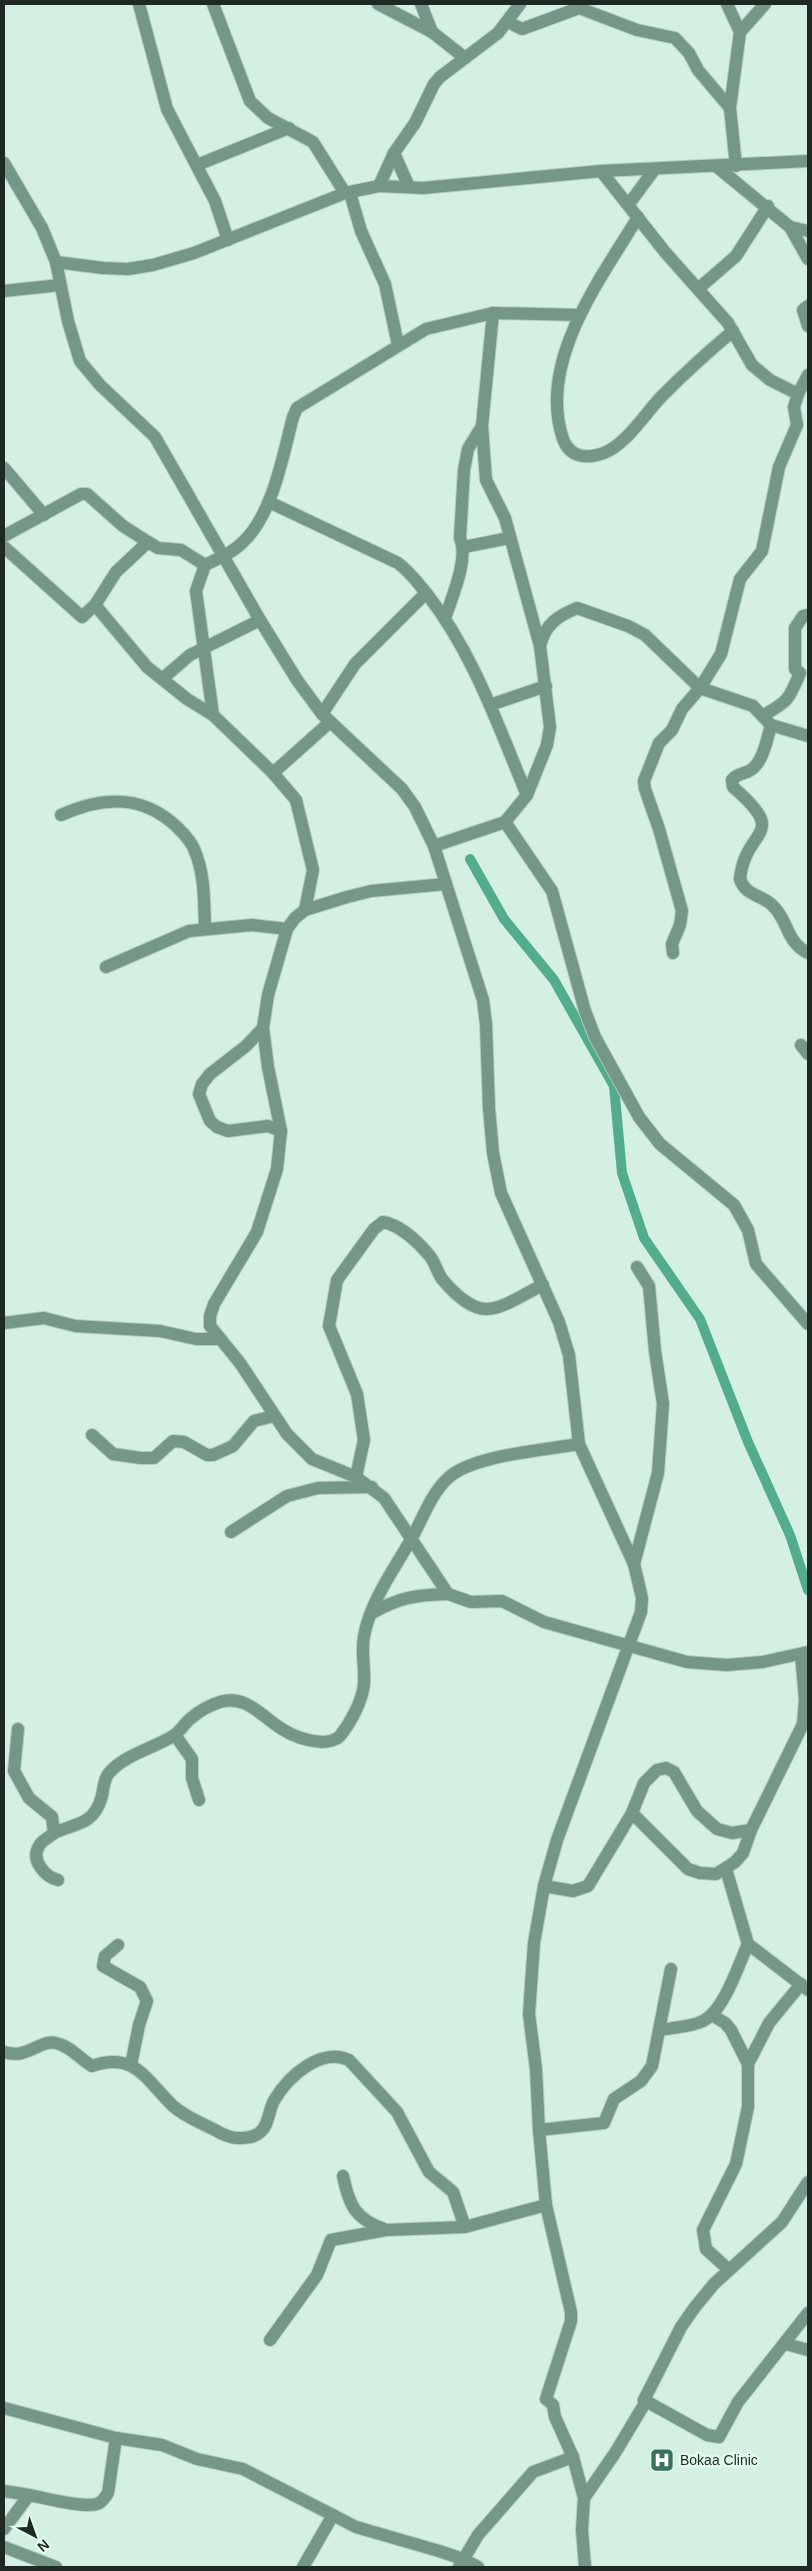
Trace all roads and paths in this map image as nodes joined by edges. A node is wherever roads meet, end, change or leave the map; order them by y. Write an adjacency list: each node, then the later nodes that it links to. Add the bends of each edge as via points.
1 (138, 4): 18 (street, via 167,109)
2 (213, 4): 14 (street, via 250,101 268,118)
3 (378, 4): 8 (street)
4 (421, 4): 10 (street)
5 (520, 4): 9 (street)
6 (727, 4): 11 (street)
7 (765, 4): 11 (street)
8 (405, 10): 10 (street)
9 (508, 22): 12 (street); 13 (street, via 522,29 579,8 636,30 675,38)
10 (432, 32): 12 (street)
11 (740, 32): 13 (street)
12 (465, 58): 15 (street, via 434,84 415,123)
13 (730, 108): 20 (street)
14 (288, 128): 18 (street); 25 (street, via 313,142)
15 (394, 153): 23 (street); 24 (street)
16 (808, 161): 20 (street)
17 (4, 163): 33 (street, via 42,228)
18 (198, 165): 31 (street)
19 (716, 166): 20 (street); 21 (street); 27 (street)
20 (736, 166)
21 (654, 170): 22 (street); 26 (street)
22 (602, 171): 24 (street); 26 (street)
23 (379, 186): 24 (street); 25 (street)
24 (409, 187)
25 (345, 193): 31 (street); 42 (street, via 350,193 361,231 386,284)
26 (629, 204): 28 (street)
27 (768, 206): 29 (street); 35 (street, via 736,256)
28 (638, 217): 35 (street); 39 (street)
29 (790, 227): 30 (street); 32 (street)
30 (808, 231)
31 (228, 240): 33 (street, via 194,253 128,269)
32 (808, 258)
33 (56, 262): 34 (street)
34 (60, 285): 36 (street); 54 (street, via 80,361 100,385 155,437)
35 (698, 289): 41 (street)
36 (4, 291)
37 (808, 306): 40 (street, via 803,310)
38 (493, 313): 39 (street); 42 (street, via 426,329); 45 (street)
39 (579, 315): 41 (street, via 557,385 557,402 564,442 572,452 582,456 604,452 619,444 664,394)
40 (808, 326)
41 (733, 331): 44 (street, via 746,357 760,372)
42 (398, 346): 47 (street, via 297,408)
43 (808, 375): 44 (street)
44 (798, 394): 65 (street, via 794,407 797,425 779,467 762,551 740,579 721,654)
45 (482, 426): 50 (street, via 484,474 505,518); 53 (street, via 468,449 464,470 460,538)
46 (4, 468): 48 (street)
47 (269, 502): 54 (street, via 245,540); 56 (street, via 398,563 408,570)
48 (44, 515): 49 (street); 51 (street, via 81,494 87,494 123,526)
49 (4, 536)
50 (509, 538): 53 (street); 61 (street)
51 (148, 542): 55 (street, via 158,548 181,550); 57 (street, via 116,572)
52 (4, 547): 57 (street, via 82,617)
53 (464, 547): 59 (street)
54 (224, 555): 55 (street); 60 (street)
55 (205, 565): 62 (street, via 196,591)
56 (426, 593): 59 (street); 68 (street, via 355,664)
57 (95, 604): 63 (street, via 147,667)
58 (808, 615): 69 (street, via 803,616 795,628 795,669 800,673 790,697)
59 (445, 618): 66 (street, via 464,648)
60 (260, 620): 62 (street); 68 (street)
61 (540, 646): 64 (street); 65 (street, via 550,623 577,608 645,635)
62 (204, 647): 63 (street); 67 (street)
63 (162, 679): 67 (street)
64 (546, 686): 66 (street); 72 (street, via 550,727 547,745)
65 (700, 688): 69 (street, via 753,706); 80 (street, via 682,709 672,730 659,743 644,781 682,911 672,944)
66 (490, 705): 72 (street)
67 (213, 715): 71 (street)
68 (325, 718): 71 (street); 75 (street, via 402,789 415,807)
69 (768, 720): 70 (street); 81 (street, via 755,766 732,780 733,786 760,814 763,823 762,831 741,869 740,879 748,893 775,907 789,937)
70 (808, 736)
71 (273, 774): 77 (street, via 298,806 313,870)
72 (528, 795): 74 (street)
73 (61, 815): 78 (street, via 100,801 124,802 149,807 172,822 193,846 199,862)
74 (505, 822): 75 (street); 88 (street, via 552,891 595,1037 639,1117 660,1144 734,1205 748,1230 756,1264)
75 (434, 846): 76 (street)
76 (446, 884): 77 (street, via 371,892); 86 (street, via 483,1000 490,1126 501,1193)
77 (305, 910): 79 (street)
78 (205, 928): 79 (street, via 252,925); 82 (street, via 178,934)
79 (287, 929): 83 (street, via 268,995)
80 (673, 953)
81 (808, 953)
82 (106, 967)
83 (263, 1028): 84 (street); 84 (street, via 210,1074 199,1094 210,1121 217,1127 228,1131 268,1126)
84 (281, 1131): 89 (street, via 277,1169 257,1232 210,1316 210,1326)
85 (637, 1267): 97 (street, via 649,1286 663,1404 658,1473)
86 (543, 1284): 92 (street, via 565,1340); 93 (street, via 500,1305 488,1309 477,1307 441,1278 428,1255 399,1228 383,1222 374,1229 337,1280 329,1326 357,1394 364,1440)
87 (4, 1323): 89 (street, via 44,1318 75,1326 160,1331 196,1339)
88 (808, 1324)
89 (219, 1339): 90 (street, via 240,1363)
90 (274, 1416): 91 (street, via 254,1421 233,1446 213,1455 174,1440 154,1458 113,1454); 93 (street, via 286,1434 312,1459)
91 (92, 1435)
92 (579, 1444): 96 (street, via 491,1459 457,1471 430,1502); 97 (street)
93 (356, 1477): 94 (street)
94 (372, 1487): 95 (street, via 318,1488 287,1496); 96 (street, via 390,1506)
95 (231, 1532)
96 (412, 1539): 98 (street); 99 (street, via 382,1588)
97 (634, 1564): 100 (street, via 642,1598 641,1612)
98 (448, 1594): 99 (street, via 410,1596); 100 (street, via 471,1602 502,1601 544,1622)
99 (372, 1613): 104 (street, via 362,1649 364,1682 361,1700 339,1737 321,1742 296,1737 253,1707 234,1700 221,1702 196,1714)
100 (629, 1647): 101 (street, via 687,1662 727,1665 763,1662); 112 (street, via 605,1703)
101 (804, 1653): 102 (street)
102 (807, 1701): 108 (street, via 802,1724)
103 (18, 1729): 105 (street)
104 (175, 1735): 106 (street, via 192,1759 192,1778); 109 (street, via 110,1772 90,1820)
105 (9, 1769): 109 (street, via 29,1798 52,1817)
106 (199, 1800)
107 (632, 1813): 108 (street, via 644,1783 657,1770 666,1768 674,1772 697,1811 717,1829 732,1833); 110 (street, via 688,1868 716,1874); 112 (street, via 588,1886 573,1891)
108 (751, 1830): 110 (street, via 743,1853)
109 (54, 1834): 111 (street, via 39,1845 36,1853 42,1871 49,1878)
110 (726, 1869): 113 (street)
111 (58, 1880)
112 (544, 1886): 122 (street, via 534,1943 529,2014)
113 (748, 1944): 116 (street); 117 (street, via 724,1997)
114 (118, 1946): 121 (street, via 105,1956 103,1966 140,1987 147,2000)
115 (671, 1968): 118 (street)
116 (805, 1987): 120 (street, via 769,2023)
117 (712, 2015): 118 (street, via 702,2022); 120 (street, via 731,2030)
118 (660, 2030): 122 (street, via 648,2073 614,2099 604,2123)
119 (4, 2052): 121 (street, via 22,2053 44,2044 57,2043 92,2066 114,2061)
120 (748, 2064): 128 (street, via 748,2107 736,2164 703,2230 706,2249)
121 (131, 2065): 126 (street, via 144,2074 180,2112 236,2138 253,2137 260,2132 274,2100 288,2081 306,2066 329,2056 341,2056 349,2060 397,2112 429,2172 453,2192)
122 (539, 2130): 125 (street)
123 (343, 2176): 127 (street, via 348,2198 356,2212 369,2224)
124 (808, 2182): 128 (street, via 782,2222)
125 (546, 2205): 126 (street); 136 (street, via 571,2321 546,2398 553,2405)
126 (465, 2227): 127 (street)
127 (386, 2230): 130 (street, via 331,2240 318,2275)
128 (729, 2270): 133 (street, via 681,2327)
129 (808, 2313): 131 (street)
130 (270, 2340)
131 (786, 2344): 132 (street); 133 (street, via 738,2402 719,2437 707,2436)
132 (808, 2350)
133 (644, 2400): 139 (street, via 620,2446)
134 (4, 2408): 135 (street)
135 (116, 2438): 138 (street, via 108,2493 104,2500 86,2504); 140 (street, via 162,2445 197,2459 244,2469)
136 (573, 2457): 139 (street); 143 (street, via 533,2472 478,2535)
137 (4, 2491): 138 (street)
138 (29, 2495): 141 (street)
139 (584, 2498): 147 (street)
140 (333, 2516): 143 (street); 145 (street)
141 (4, 2529)
142 (4, 2547): 144 (street)
143 (461, 2563): 146 (street)
144 (56, 2567)
145 (304, 2567)
146 (478, 2567)
147 (585, 2567)

